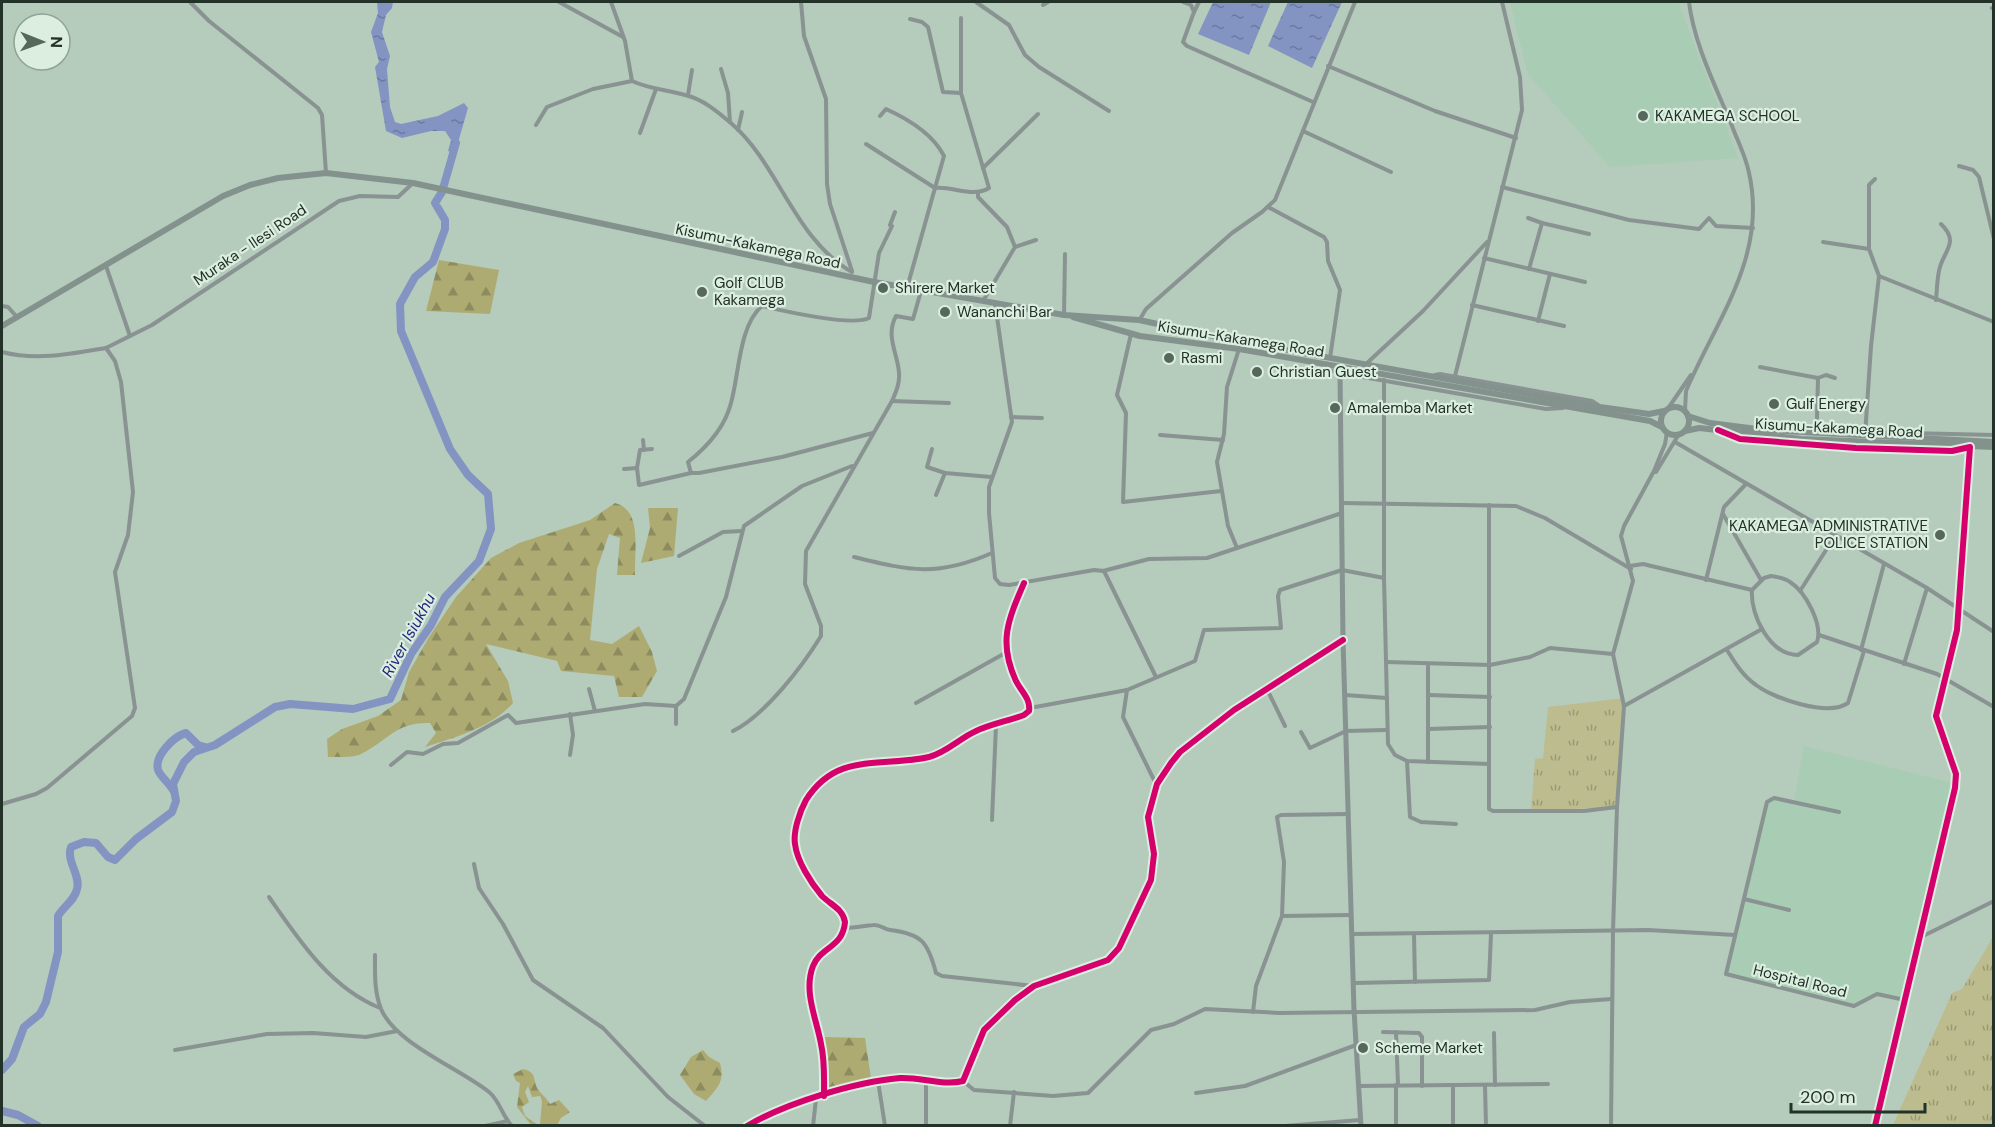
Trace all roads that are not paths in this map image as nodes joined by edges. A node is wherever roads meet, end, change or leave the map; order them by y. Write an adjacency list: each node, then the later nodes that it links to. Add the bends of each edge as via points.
1 (190, 2): 39 (street, via 318,108 322,115)
2 (560, 2): 16 (street)
3 (610, 2): 16 (street)
4 (801, 2): 63 (street, via 804,36 826,99 830,204)
5 (975, 2): 25 (street, via 1009,25 1025,55 1039,67)
6 (1048, 2): 12 (street)
7 (1183, 2): 13 (street, via 1191,5)
8 (1199, 2): 13 (street)
9 (1355, 2): 17 (street)
10 (1502, 2): 34 (street, via 1522,88)
11 (1689, 2): 50 (street, via 1705,57 1749,170)
12 (1043, 5)
13 (1194, 12): 24 (street, via 1185,32 1183,42 1187,46)
14 (961, 18): 22 (street)
15 (910, 19): 22 (street, via 928,27 943,92)
16 (624, 37): 20 (street)
17 (1328, 66): 24 (street); 34 (street, via 1435,111)
18 (720, 69): 29 (street, via 728,93)
19 (692, 70): 23 (street)
20 (632, 81): 21 (street); 30 (street, via 593,89 547,107)
21 (656, 88): 23 (street); 33 (street)
22 (962, 93): 37 (street)
23 (688, 95): 29 (street)
24 (1313, 102): 32 (street)
25 (1109, 111)
26 (742, 112): 31 (street)
27 (1038, 114): 37 (street)
28 (880, 116): 43 (street, via 886,109 895,113 935,142 944,156)
29 (730, 122): 31 (street)
30 (536, 125)
31 (738, 131): 63 (street, via 754,148 824,250)
32 (1303, 131): 38 (street); 45 (street, via 1278,195)
33 (640, 132)
34 (1516, 138): 42 (street)
35 (866, 144): 43 (street)
36 (1959, 166): 52 (street, via 1974,170 1979,177)
37 (983, 168): 44 (street, via 988,188)
38 (1391, 172)
39 (326, 173): 41 (highway, Kisumu-Kakamega Road); 60 (highway, Kisumu-Kakamega Road, via 278,178 223,196)
40 (1875, 179): 57 (street, via 1869,185)
41 (413, 183): 63 (highway, Kisumu-Kakamega Road); 83 (street, Muraka - Ilesi Road, via 398,197 360,196 339,201)
42 (1502, 187): 50 (street, via 1656,225 1699,229 1710,218 1716,226); 54 (street)
43 (936, 188): 44 (street); 67 (street)
44 (978, 193): 56 (street, via 978,198 1007,227)
45 (1268, 207): 76 (street, via 1232,233 1146,309); 88 (street, via 1328,242 1328,261 1340,290)
46 (895, 212): 65 (street, via 879,253)
47 (1528, 218): 48 (street)
48 (1542, 223): 51 (street); 61 (street)
49 (1941, 224): 69 (street, via 1950,239 1939,271)
50 (1753, 228): 89 (street, via 1737,288)
51 (1588, 234)
52 (1994, 239)
53 (1036, 240): 56 (street)
54 (1488, 241): 59 (street); 91 (street, via 1430,304)
55 (1823, 242): 57 (street)
56 (1015, 247): 70 (street)
57 (1869, 249): 64 (street)
58 (1065, 254): 74 (street)
59 (1484, 258): 61 (street); 72 (street)
60 (106, 265): 75 (highway, Kisumu-Kakamega Road); 83 (street)
61 (1529, 269): 62 (street)
62 (1550, 274): 66 (street); 77 (street)
63 (852, 275): 65 (highway, Kisumu-Kakamega Road)
64 (1879, 276): 69 (street); 111 (street)
65 (874, 282): 67 (highway, Kisumu-Kakamega Road); 126 (street, via 871,315 863,321 762,306 753,314 731,404 710,444 688,462)
66 (1585, 282)
67 (907, 288): 68 (highway, Kisumu-Kakamega Road)
68 (921, 290): 70 (highway, Kisumu-Kakamega Road); 99 (street, via 913,318 897,316 893,322 892,346 899,376)
69 (1936, 300): 79 (street)
70 (983, 301): 71 (highway, Kisumu-Kakamega Road)
71 (995, 302): 74 (highway, Kisumu-Kakamega Road); 105 (street)
72 (1472, 305): 77 (street); 95 (street)
73 (2, 306): 75 (street)
74 (1064, 315): 76 (highway, Kisumu-Kakamega Road); 82 (highway, Kisumu-Kakamega Road)
75 (18, 318): 80 (highway, Kisumu-Kakamega Road)
76 (1139, 320): 78 (highway, Kisumu-Kakamega Road)
77 (1538, 321): 81 (street)
78 (1153, 322): 84 (highway); 88 (highway, Kisumu-Kakamega Road)
79 (1994, 322)
80 (2, 326)
81 (1564, 326)
82 (1131, 334): 84 (highway, Kisumu-Kakamega Road); 131 (street, via 1117,395 1126,413 1123,502)
83 (130, 336): 85 (street, Muraka - Ilesi Road)
84 (1151, 337): 86 (highway, Kisumu-Kakamega Road)
85 (106, 348): 87 (street, Muraka - Ilesi Road, via 50,356); 199 (street, via 121,382 133,492 128,535 115,572 135,711 47,788)
86 (1239, 349): 90 (highway, Kisumu-Kakamega Road); 115 (street, via 1227,387)
87 (2, 352)
88 (1330, 358): 91 (highway, Kisumu-Kakamega Road)
89 (1700, 362): 103 (street); 104 (street, via 1686,391)
90 (1324, 364): 93 (street); 102 (highway, Kisumu-Kakamega Road)
91 (1365, 364): 94 (highway, Kisumu-Kakamega Road)
92 (1760, 367): 96 (street)
93 (1340, 373): 98 (street); 134 (main road)
94 (1431, 376): 95 (street); 101 (highway, Kisumu-Kakamega Road)
95 (1455, 376): 101 (street, via 1592,401)
96 (1818, 378): 97 (street); 107 (street)
97 (1835, 378)
98 (1384, 380): 102 (street, via 1546,409); 133 (street)
99 (892, 401): 100 (street); 110 (street)
100 (950, 404)
101 (1600, 406): 103 (highway, Kisumu-Kakamega Road, via 1650,414)
102 (1567, 407): 108 (highway, Kisumu-Kakamega Road, via 1650,421)
103 (1667, 409): 104 (highway, via 1676,406); 108 (highway, via 1661,421)
104 (1687, 413): 109 (highway, via 1689,422); 111 (highway, Kisumu-Kakamega Road, via 1699,421 1731,426)
105 (1011, 417): 106 (street); 128 (street, via 1010,431)
106 (1042, 418)
107 (1817, 418)
108 (1664, 430): 109 (highway); 129 (street, via 1665,444)
109 (1682, 433): 116 (street); 118 (highway, Kisumu-Kakamega Road, via 1699,428 1801,439)
110 (873, 434): 123 (street); 126 (street, via 782,457)
111 (1865, 434): 113 (street); 117 (highway, Kisumu-Kakamega Road)
112 (1160, 435): 115 (street)
113 (1994, 435)
114 (643, 440): 122 (street)
115 (1223, 440): 131 (street, via 1217,462)
116 (1675, 442): 129 (street); 130 (street)
117 (1994, 442)
118 (1970, 447): 119 (highway, Kisumu-Kakamega Road); 155 (street)
119 (1994, 447)
120 (652, 449): 122 (street)
121 (932, 449): 127 (street, via 927,466)
122 (644, 450): 124 (street, via 640,450)
123 (853, 465): 138 (street, via 780,499); 190 (street, via 806,551 805,584 821,636 773,698 745,725)
124 (637, 468): 125 (street); 126 (street, via 639,485)
125 (624, 469)
126 (691, 473)
127 (945, 473): 128 (street); 132 (street)
128 (991, 477): 141 (street)
129 (1649, 482): 145 (street, via 1624,526 1621,544)
130 (1746, 484): 137 (street, via 1725,504); 139 (street)
131 (1221, 490): 140 (street)
132 (936, 495)
133 (1384, 502): 134 (street); 135 (street); 148 (street)
134 (1342, 503): 136 (main road)
135 (1489, 505): 145 (street, via 1527,509); 167 (street)
136 (1342, 512): 140 (street); 146 (main road)
137 (1723, 513): 149 (street); 150 (street)
138 (742, 531): 142 (street, via 723,532); 178 (street, via 716,625 684,699)
139 (1835, 536): 144 (street); 154 (street)
140 (1237, 548): 147 (street, via 1207,558 1149,559)
141 (992, 553): 143 (street, via 946,570 923,570); 151 (street, via 995,578 1000,584)
142 (679, 556)
143 (854, 557)
144 (1884, 564): 152 (street); 161 (street)
145 (1630, 568): 149 (street, via 1643,564); 163 (street, via 1631,591)
146 (1342, 570): 148 (street); 159 (main road); 168 (street, via 1279,591 1280,628 1204,630 1195,662)
147 (1103, 571): 151 (street); 168 (street)
148 (1384, 578): 164 (street)
149 (1706, 580): 153 (street)
150 (1761, 580): 153 (street); 154 (street, via 1782,578)
151 (1024, 583): 162 (street, via 1008,620)
152 (1927, 588): 155 (street); 166 (street)
153 (1752, 590): 156 (street)
154 (1800, 591): 158 (street, via 1816,620)
155 (1959, 609): 157 (street); 169 (street)
156 (1762, 629): 158 (street, via 1782,651 1791,655 1810,649); 160 (street)
157 (1994, 632)
158 (1819, 635): 161 (street)
159 (1342, 640): 170 (street); 173 (main road)
160 (1727, 650): 161 (street, via 1746,678 1768,693 1832,709 1848,703); 179 (street)
161 (1863, 650): 166 (street)
162 (1007, 652): 177 (street); 181 (street)
163 (1613, 654): 167 (street, via 1550,648 1530,657); 179 (street)
164 (1386, 662): 165 (street); 176 (street)
165 (1428, 664): 167 (street); 174 (street)
166 (1904, 664): 169 (street)
167 (1490, 665): 175 (street)
168 (1156, 677): 172 (street)
169 (1945, 679): 180 (street); 218 (street, via 1937,724 1957,779)
170 (1266, 687): 186 (street); 198 (street, via 1180,752)
171 (589, 689): 182 (street)
172 (1126, 690): 181 (street); 198 (street, via 1124,717)
173 (1345, 695): 176 (street); 191 (main road)
174 (1428, 695): 175 (street); 188 (street)
175 (1490, 697): 187 (street)
176 (1387, 698): 189 (street)
177 (916, 703)
178 (676, 706): 182 (street, via 645,704); 184 (street)
179 (1624, 706): 200 (street)
180 (1994, 707)
181 (1030, 708): 185 (street, via 1024,715)
182 (595, 711): 183 (street)
183 (570, 714): 193 (street); 197 (street, via 516,723 508,715 458,743 443,744 423,754 407,752)
184 (676, 724)
185 (996, 725): 203 (street); 212 (street, via 978,730 928,757 852,766 826,776 814,787 800,814 795,845 821,895 844,916)
186 (1286, 726)
187 (1490, 727): 188 (street); 196 (street)
188 (1428, 729): 195 (street)
189 (1386, 730): 191 (street); 194 (street, via 1391,750)
190 (733, 731)
191 (1346, 731): 192 (street, via 1310,748); 202 (main road)
192 (1301, 732)
193 (570, 755)
194 (1407, 762): 195 (street); 204 (street, via 1410,817 1422,822)
195 (1428, 762): 196 (street)
196 (1490, 764): 200 (street, via 1490,811)
197 (391, 765)
198 (1156, 784): 222 (street, via 1148,817 1154,866 1151,880 1119,948 1100,964)
199 (2, 804)
200 (1617, 807): 213 (street)
201 (1839, 812): 207 (street, via 1770,799)
202 (1348, 814): 210 (main road); 211 (street, via 1277,817 1284,862)
203 (992, 820)
204 (1456, 824)
205 (474, 864): 252 (street, via 479,888 533,980 603,1028 668,1097)
206 (269, 897): 225 (street, via 311,956 356,997)
207 (1744, 899): 209 (street); 217 (street)
208 (1994, 901): 218 (street)
209 (1789, 910)
210 (1352, 915): 211 (street); 214 (main road)
211 (1282, 916): 227 (street, via 1256,986)
212 (845, 928): 222 (street, via 874,924 909,932 924,943 936,973 942,976); 246 (street, via 832,948 814,964 812,973 811,999 821,1044)
213 (1613, 931): 215 (street); 217 (street); 223 (street)
214 (1353, 934): 216 (street); 221 (main road)
215 (1491, 934): 216 (street); 220 (street, via 1489,980)
216 (1414, 935): 220 (street)
217 (1735, 935): 224 (street, Hospital Road, via 1726,974 1854,1006 1877,994)
218 (1920, 937): 224 (street)
219 (375, 954): 225 (street, via 375,987)
220 (1415, 982): 221 (street)
221 (1354, 983): 226 (main road)
222 (1034, 986): 236 (street, via 991,1020)
223 (1612, 999): 226 (street, via 1535,1010); 262 (street)
224 (1905, 1000): 263 (street)
225 (381, 1008): 228 (street)
226 (1354, 1010): 227 (street); 232 (main road)
227 (1253, 1012): 244 (street, via 1205,1009 1151,1030 1088,1093 1053,1096)
228 (398, 1031): 233 (street, via 366,1037 267,1034); 248 (street, via 487,1090)
229 (1383, 1032): 230 (street)
230 (1396, 1032): 238 (street); 241 (street, via 1414,1031 1422,1037)
231 (1494, 1033): 239 (street)
232 (1356, 1045): 240 (main road); 245 (street, via 1245,1086)
233 (175, 1050)
234 (926, 1079): 235 (street); 236 (street); 256 (street)
235 (878, 1081): 246 (street); 255 (street)
236 (963, 1081): 244 (street, via 974,1090)
237 (1548, 1084): 239 (street)
238 (1397, 1085): 240 (street); 241 (street); 259 (street)
239 (1495, 1085): 243 (street)
240 (1358, 1086): 249 (main road)
241 (1422, 1086): 242 (street)
242 (1453, 1086): 243 (street); 260 (street)
243 (1485, 1086): 261 (street)
244 (1014, 1092): 257 (street)
245 (1196, 1094)
246 (824, 1096): 247 (street)
247 (816, 1098): 253 (street); 254 (street)
248 (508, 1121): 250 (street); 251 (street)
249 (1361, 1122): 258 (street)
250 (485, 1125)
251 (512, 1125)
252 (705, 1125)
253 (747, 1125)
254 (813, 1125)
255 (885, 1125)
256 (926, 1125)
257 (1010, 1125)
258 (1285, 1125)
259 (1396, 1125)
260 (1453, 1125)
261 (1486, 1125)
262 (1611, 1125)
263 (1875, 1125)

